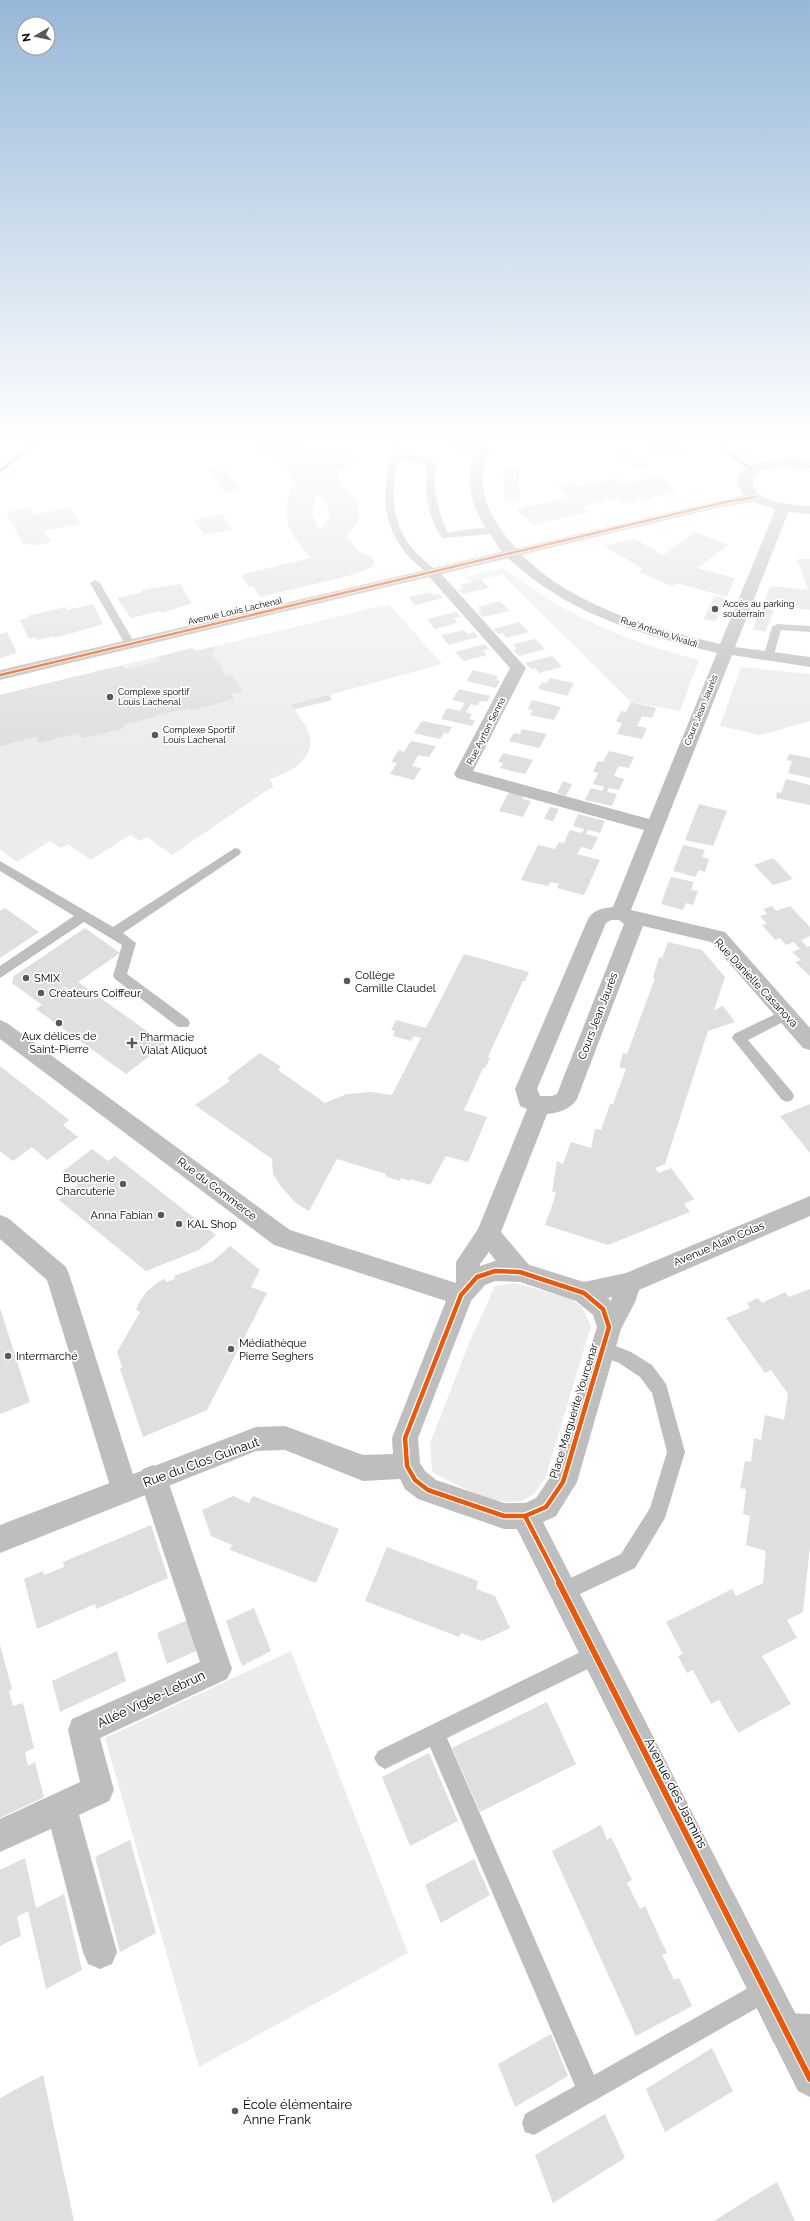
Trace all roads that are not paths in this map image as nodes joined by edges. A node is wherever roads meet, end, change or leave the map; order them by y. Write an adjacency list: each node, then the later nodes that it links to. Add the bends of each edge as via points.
1 (404, 542): 6 (lane, via 409,551)
2 (500, 542): 5 (street, Rue Antonio Vivaldi)
3 (564, 542): 5 (street, Avenue Louis Lachenal)
4 (769, 542): 10 (street, Cours Jean Jaurès)
5 (511, 554): 6 (street, Avenue Louis Lachenal); 10 (street, Rue Antonio Vivaldi, via 542,580 583,604 632,625)
6 (432, 572): 9 (street, Avenue Louis Lachenal); 14 (street, Rue Ayrton Senna, via 518,668 463,774)
7 (95, 583): 9 (lane)
8 (810, 629): 11 (lane, via 777,627)
9 (130, 644): 13 (street, Avenue Louis Lachenal)
10 (725, 651): 11 (street, Rue Antonio Vivaldi); 14 (street, Cours Jean Jaurès)
11 (768, 658): 12 (street, Rue Antonio Vivaldi)
12 (810, 662)
13 (0, 675)
14 (655, 827): 17 (street, Cours Jean Jaurès)
15 (235, 852): 19 (lane)
16 (0, 865): 18 (lane)
17 (624, 915): 21 (street, Rue Danielle Casanova, via 718,937); 26 (street, Cours Jean Jaurès, via 634,923 566,1099 555,1106); 26 (street, via 607,914 598,919 526,1089 528,1100)
18 (84, 916): 19 (lane); 20 (lane)
19 (113, 934): 22 (lane, via 129,943 120,976)
20 (0, 973)
21 (786, 1014): 24 (street, Rue Danielle Casanova); 25 (lane, via 739,1038)
22 (183, 1022)
23 (0, 1028): 32 (street, Rue du Commerce, via 282,1238)
24 (810, 1042)
25 (787, 1096)
26 (539, 1106): 29 (street)
27 (810, 1206): 31 (street, Avenue Alain Colas)
28 (0, 1225): 37 (street, via 57,1274)
29 (488, 1234): 30 (street); 32 (street, via 468,1262)
30 (520, 1272): 32 (street, via 495,1271 477,1277); 33 (street)
31 (629, 1283): 33 (street, Avenue Alain Colas); 34 (street)
32 (465, 1290): 35 (street, Place Marguerite Yourcenar, via 405,1438)
33 (584, 1293): 34 (street, via 603,1309)
34 (606, 1338): 38 (street, Place Marguerite Yourcenar, via 563,1482 546,1507); 40 (lane, via 625,1357 646,1371 660,1390 676,1452 658,1512 628,1561)
35 (407, 1466): 36 (street, Rue du Clos Guinaut, via 363,1468 285,1438 256,1439); 38 (street, Place Marguerite Yourcenar, via 415,1480 428,1490 504,1516)
36 (153, 1478): 37 (street, Rue du Clos Guinaut); 44 (street, Allée Vigée-Lebrun, via 217,1669 83,1730 98,1790)
37 (124, 1490): 39 (street, Rue du Clos Guinaut)
38 (525, 1516): 40 (street, Avenue des Jasmins)
39 (0, 1539)
40 (563, 1592): 41 (street, Avenue des Jasmins)
41 (595, 1655): 42 (lane); 47 (street, Avenue des Jasmins)
42 (435, 1734): 43 (lane); 50 (lane)
43 (385, 1758)
44 (61, 1808): 45 (street, Allée Vigée-Lebrun); 46 (street)
45 (0, 1836)
46 (100, 1952)
47 (765, 1991): 48 (street, Avenue des Jasmins); 50 (lane)
48 (798, 2030): 49 (street, Avenue des Jasmins)
49 (810, 2079)
50 (589, 2091): 51 (lane)
51 (534, 2123)

